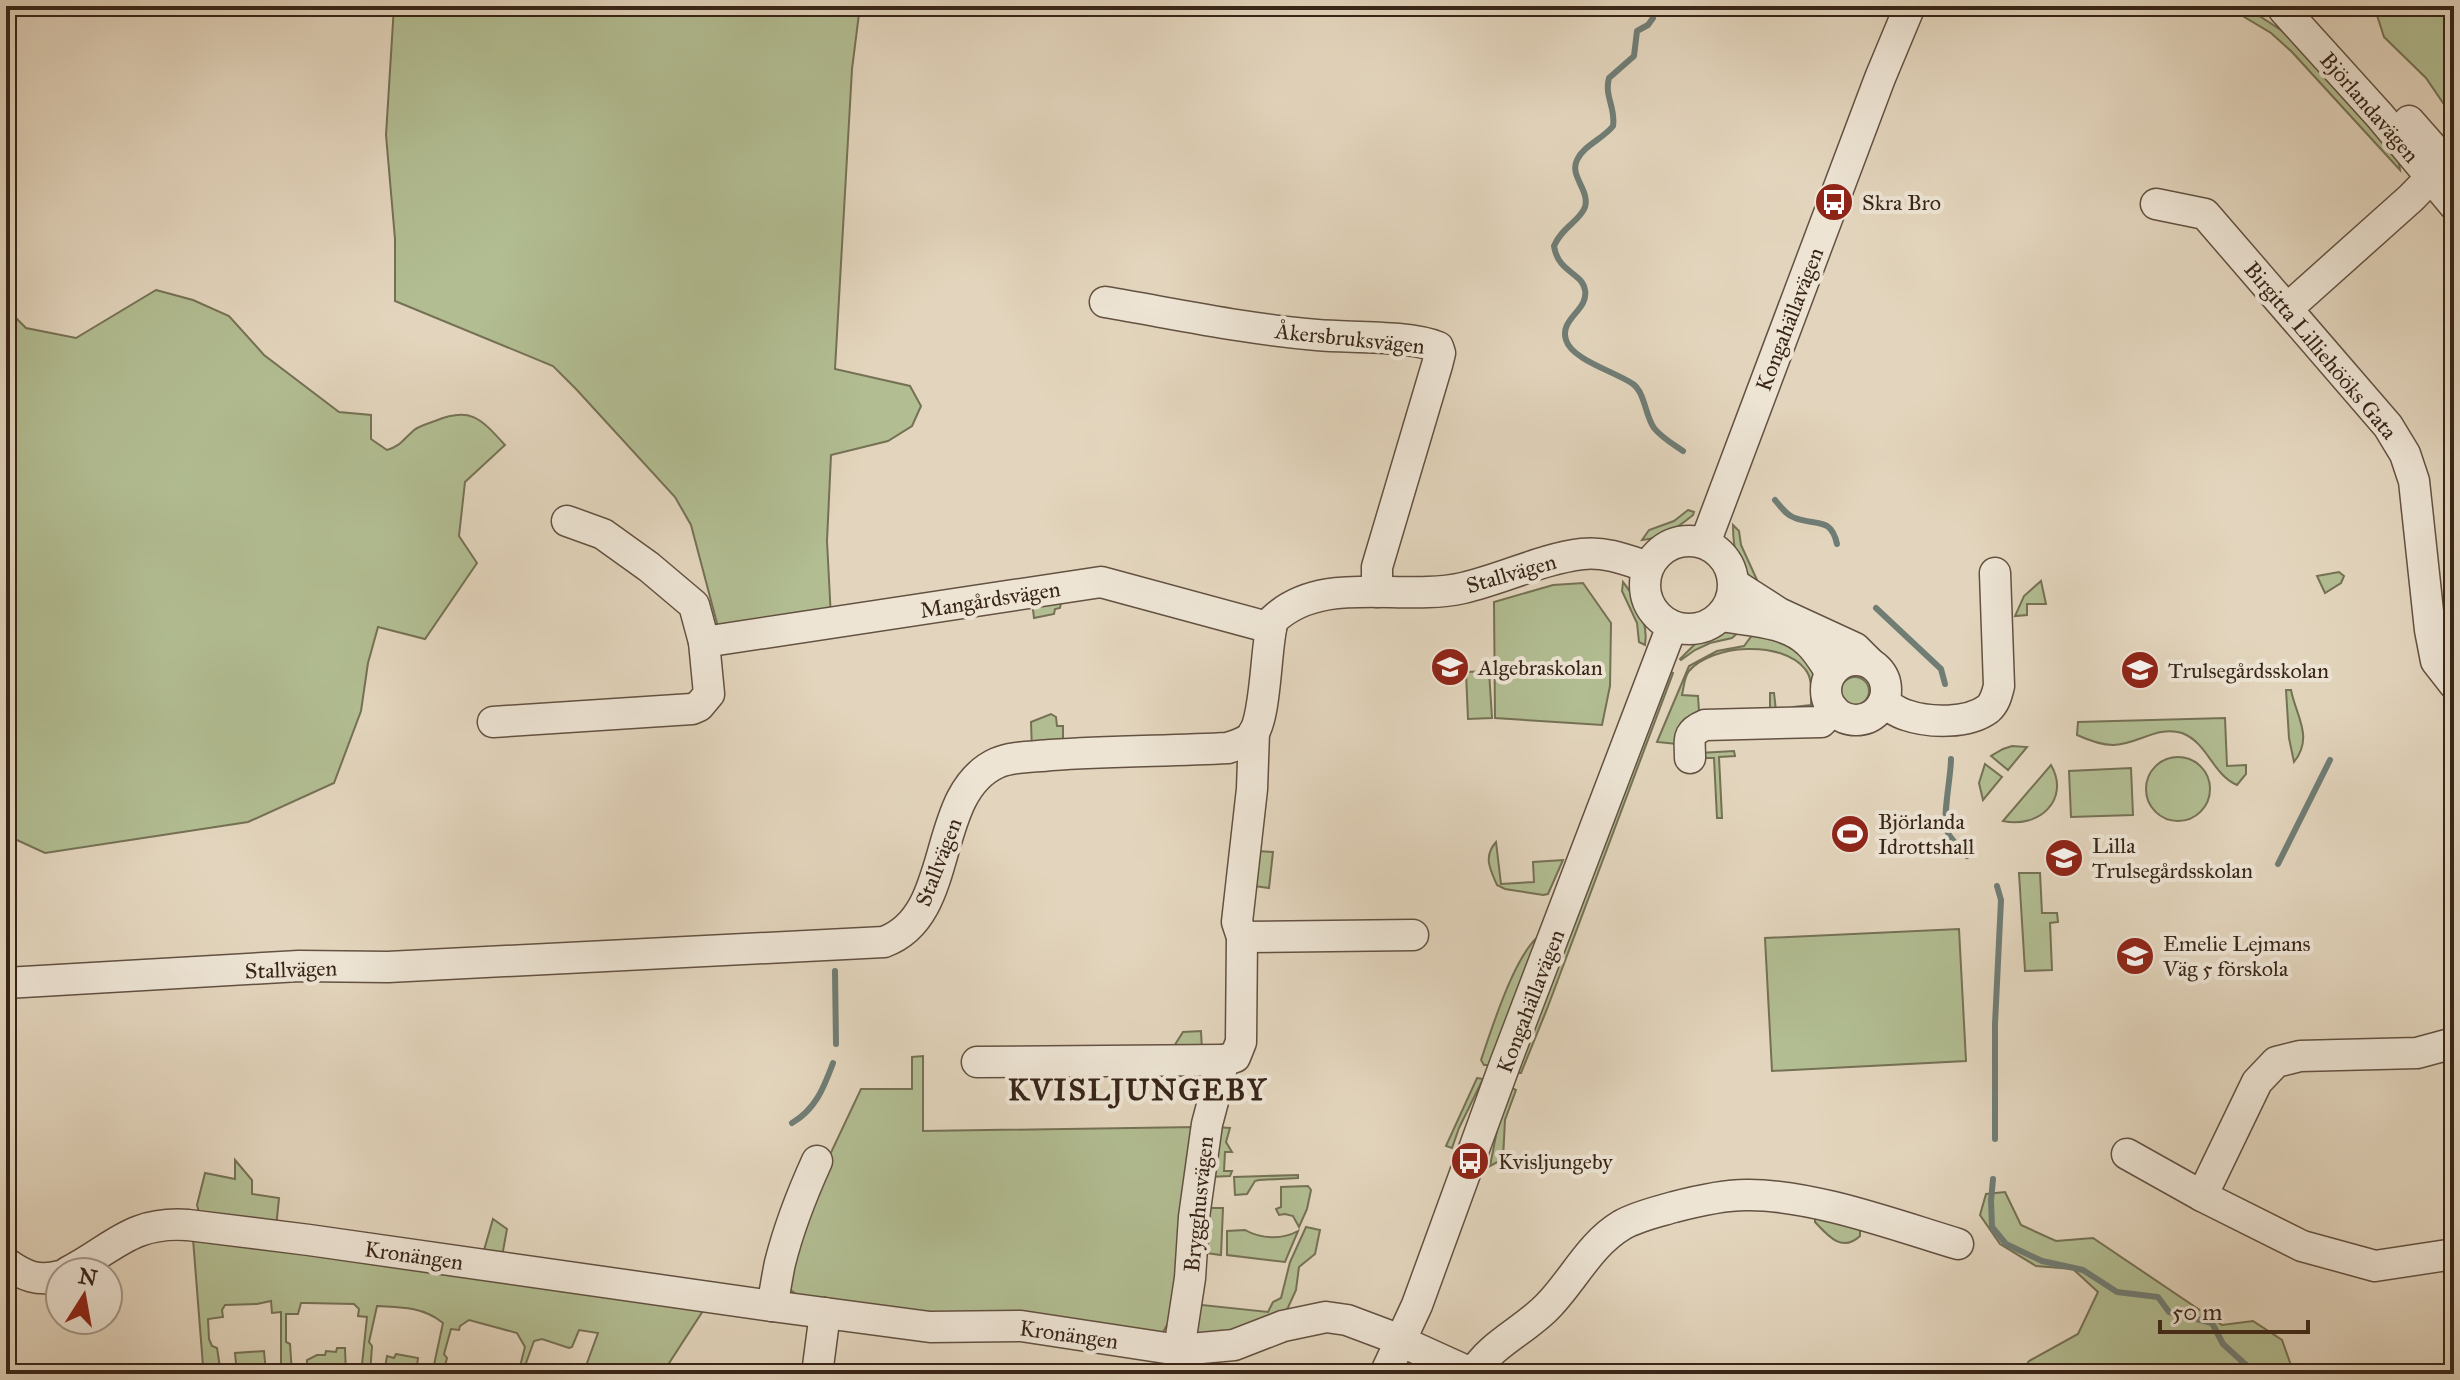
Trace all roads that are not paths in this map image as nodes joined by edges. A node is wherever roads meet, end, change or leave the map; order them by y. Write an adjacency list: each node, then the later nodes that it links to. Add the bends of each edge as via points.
1 (1910, 6): 9 (street, Kongahällavägen)
2 (2280, 8): 3 (street, Björlandavägen, via 2380,116)
3 (2443, 170): 5 (street, Björlandavägen); 7 (street, Birgitta Lilliehööks Gata)
4 (2156, 204): 7 (street, Birgitta Lilliehööks Gata, via 2205,214)
5 (2454, 205)
6 (1105, 302): 13 (street, Åkersbruksvägen, via 1256,328 1438,347 1377,567)
7 (2288, 308): 20 (street, Birgitta Lilliehööks Gata, via 2388,426 2405,454 2414,481 2436,661)
8 (567, 521): 17 (street, via 603,534 694,605)
9 (1705, 543): 10 (street, via 1667,546); 12 (street, via 1725,559)
10 (1648, 567): 13 (street, Stallvägen, via 1583,553 1463,588); 15 (street, via 1644,587 1650,607)
11 (1995, 573): 21 (street, via 1999,686 1994,703 1968,719 1942,719 1904,715)
12 (1734, 584): 14 (street); 18 (street, via 1779,613 1855,648)
13 (1377, 592): 16 (street, Stallvägen, via 1311,596 1282,611)
14 (1722, 616): 15 (street, via 1698,629); 19 (street, via 1800,635)
15 (1672, 626): 42 (street, Kongahällavägen)
16 (1271, 628): 17 (street, Mangårdsvägen, via 1101,582); 24 (street)
17 (704, 642): 23 (street, via 709,694 692,709)
18 (1870, 663): 19 (street, via 1849,661); 21 (street, via 1886,684)
19 (1831, 673): 22 (street, via 1826,691)
20 (2454, 684)
21 (1883, 703): 22 (street, via 1860,720)
22 (1833, 709): 25 (street, via 1821,722 1705,725 1690,738)
23 (493, 722)
24 (1254, 732): 27 (street, Brygghusvägen, via 1237,922); 28 (street, Stallvägen, via 1228,748 999,762 977,777 960,803 916,919 898,937 884,942)
25 (1690, 758)
26 (1413, 935): 27 (street)
27 (1242, 937): 30 (street, Brygghusvägen, via 1241,1042 1235,1057)
28 (6, 983)
29 (2454, 1043): 34 (street, via 2417,1053 2300,1056 2276,1062 2257,1082)
30 (1224, 1060): 31 (street); 43 (street, Brygghusvägen, via 1207,1124 1194,1217)
31 (977, 1062)
32 (2127, 1154): 34 (street)
33 (817, 1161): 40 (street, via 794,1218)
34 (2202, 1196): 36 (street, via 2302,1246 2375,1266)
35 (1958, 1244): 42 (street, Kronängen, via 1801,1201 1721,1197 1622,1225 1587,1256 1548,1307 1484,1358 1473,1374)
36 (2454, 1254)
37 (94, 1256): 40 (street, Kronängen, via 131,1233 170,1224)
38 (6, 1263): 39 (street)
39 (44, 1280)
40 (772, 1306): 41 (street, Kronängen)
41 (825, 1313): 43 (street, Kronängen, via 930,1327 1021,1326); 44 (street)
42 (1401, 1341): 43 (street, Kronängen, via 1326,1317); 45 (street, Kongahällavägen)
43 (1183, 1358)
44 (817, 1374)
45 (1385, 1374)

